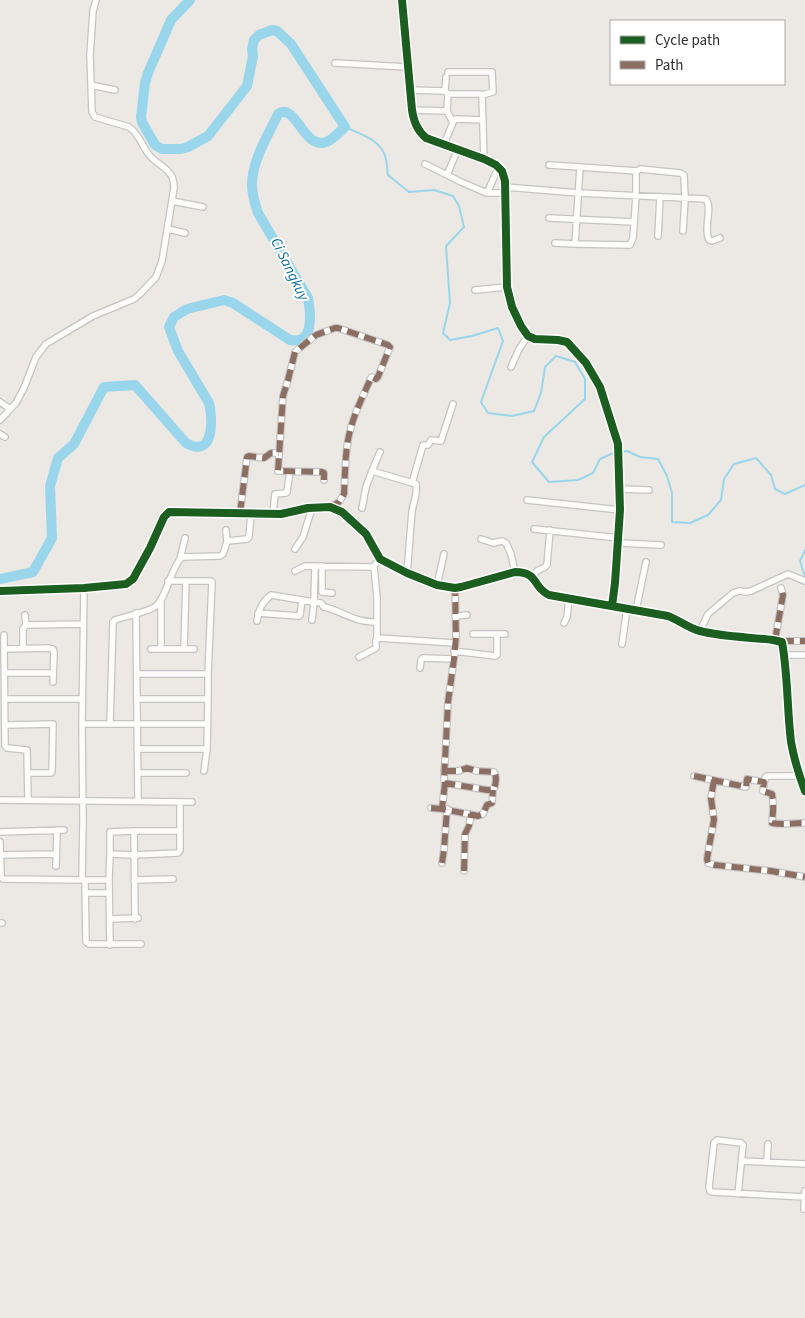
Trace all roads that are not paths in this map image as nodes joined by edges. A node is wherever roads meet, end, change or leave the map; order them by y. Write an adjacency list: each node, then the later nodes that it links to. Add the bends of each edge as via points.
1 (96, 0): 5 (street)
2 (402, 0): 4 (street)
3 (335, 64): 4 (street)
4 (407, 67): 7 (street)
5 (91, 85): 6 (street); 29 (street, via 93,115 134,130 152,158 172,177)
6 (115, 90)
7 (410, 90): 8 (street); 10 (street)
8 (447, 92): 9 (street); 9 (street, via 447,74 492,72 493,92); 11 (street)
9 (482, 95): 12 (street)
10 (412, 110): 11 (street); 14 (street, via 419,131 426,138)
11 (448, 111): 13 (street)
12 (483, 120): 13 (street); 16 (street)
13 (452, 121): 14 (street)
14 (444, 144): 15 (street)
15 (458, 149): 16 (street); 22 (street)
16 (484, 159): 23 (street, via 502,171)
17 (425, 164): 22 (street)
18 (549, 165): 19 (street)
19 (580, 167): 20 (street); 25 (street)
20 (637, 171): 26 (street); 28 (street, via 682,174)
21 (496, 173): 24 (street)
22 (447, 175): 24 (street)
23 (505, 190): 24 (street); 25 (street); 41 (street)
24 (487, 192)
25 (579, 193): 26 (street); 32 (street)
26 (636, 196): 27 (street); 33 (street)
27 (660, 197): 28 (street); 37 (street)
28 (685, 199): 35 (street); 38 (street, via 707,200 708,238 710,241)
29 (172, 201): 30 (street); 34 (street)
30 (203, 207)
31 (549, 218): 32 (street)
32 (576, 219): 33 (street); 40 (street)
33 (634, 222): 40 (street, via 633,238 628,246)
34 (168, 229): 36 (street); 47 (street, via 156,277 134,299 93,316 46,344 36,357 22,393)
35 (683, 231)
36 (185, 233)
37 (658, 236)
38 (720, 238)
39 (555, 243): 40 (street)
40 (576, 244)
41 (507, 288): 42 (street); 43 (street, via 512,307)
42 (476, 290)
43 (528, 336): 44 (street); 55 (street, via 571,345 593,374 618,444)
44 (512, 367)
45 (0, 402): 47 (street)
46 (453, 404): 54 (street, via 441,441 431,440 428,445 423,445)
47 (10, 409): 48 (street)
48 (0, 420)
49 (380, 452): 52 (street)
50 (279, 453): 51 (street, via 278,471); 58 (street, via 283,396 295,352 316,335 335,328 389,345 390,350 378,377 371,378 354,417 347,448 344,494 338,503); 62 (street, via 271,453 264,458 248,456)
51 (290, 471): 53 (street, via 322,472); 64 (street, via 287,493 275,494)
52 (372, 471): 54 (street); 60 (street)
53 (324, 480)
54 (412, 483): 83 (street, via 417,488)
55 (620, 488): 56 (street); 61 (street)
56 (649, 490)
57 (527, 500): 61 (street)
58 (330, 507): 59 (street); 76 (street, via 342,512 366,534)
59 (312, 508): 64 (street); 73 (street, via 304,537)
60 (362, 508)
61 (620, 510): 70 (street)
62 (240, 513): 63 (street); 89 (street, via 169,512 130,582)
63 (250, 513): 64 (street); 71 (street, via 248,537)
64 (273, 514)
65 (534, 528): 67 (street)
66 (226, 530): 71 (street)
67 (550, 530): 70 (street); 84 (street, via 547,565)
68 (185, 538): 75 (street)
69 (481, 539): 82 (street, via 506,543)
70 (619, 540): 72 (street); 98 (street)
71 (227, 542): 75 (street, via 220,556)
72 (661, 546)
73 (295, 549)
74 (444, 554): 88 (street)
75 (180, 559): 85 (street)
76 (380, 559): 80 (street); 83 (street)
77 (646, 562): 100 (street)
78 (315, 566): 79 (street); 81 (street); 97 (street)
79 (322, 566): 80 (street); 93 (street, via 322,592)
80 (374, 567): 108 (street)
81 (295, 571)
82 (515, 572): 84 (street); 90 (street)
83 (407, 573): 88 (street)
84 (531, 576): 95 (street, via 545,593)
85 (168, 581): 86 (street); 94 (street)
86 (186, 581): 127 (street); 138 (street, via 212,582)
87 (805, 581): 112 (street, via 788,574 747,592 736,592 708,614)
88 (438, 586): 90 (street)
89 (84, 588): 92 (street); 110 (street)
90 (455, 588): 105 (street)
91 (781, 588): 118 (street, via 783,595)
92 (0, 590)
93 (332, 593)
94 (161, 599): 101 (street, via 153,608); 126 (street)
95 (569, 599): 98 (street); 109 (street, via 568,617)
96 (302, 600): 97 (street); 102 (street, via 271,595); 102 (street, via 299,616)
97 (314, 602): 106 (street); 108 (street, via 354,619)
98 (612, 606): 99 (street)
99 (627, 608): 100 (street); 122 (street)
100 (636, 610): 112 (street, via 668,616)
101 (136, 613): 137 (street); 144 (street, via 113,622)
102 (258, 613): 107 (street)
103 (25, 615): 111 (street)
104 (467, 615): 105 (street)
105 (455, 616): 121 (street)
106 (312, 620)
107 (257, 621)
108 (377, 622): 117 (street)
109 (564, 623)
110 (83, 624): 111 (street); 141 (street)
111 (26, 625): 123 (street, via 23,629)
112 (700, 631): 118 (street)
113 (4, 634): 124 (street)
114 (473, 634): 115 (street)
115 (497, 634): 116 (street); 129 (street, via 497,655)
116 (505, 634)
117 (377, 639): 121 (street); 132 (street, via 376,648)
118 (775, 640): 120 (street)
119 (805, 641): 120 (street)
120 (782, 642): 130 (street)
121 (455, 643): 129 (street)
122 (622, 644)
123 (24, 648): 124 (street); 136 (street, via 53,649)
124 (4, 649): 135 (street)
125 (151, 649): 126 (street)
126 (161, 649): 127 (street)
127 (184, 649): 128 (street)
128 (194, 649)
129 (454, 651): 133 (street)
130 (784, 655): 131 (street); 157 (street, via 792,743)
131 (805, 655)
132 (359, 657)
133 (454, 660): 134 (street, via 423,658); 152 (street)
134 (420, 668)
135 (5, 673): 136 (street); 140 (street)
136 (53, 673): 139 (street)
137 (137, 674): 138 (street); 142 (street)
138 (208, 674): 143 (street)
139 (53, 682)
140 (5, 699): 141 (street); 148 (street)
141 (82, 699): 146 (street)
142 (137, 699): 143 (street); 145 (street)
143 (208, 699): 147 (street)
144 (110, 723): 145 (street); 146 (street)
145 (137, 723): 147 (street); 149 (street)
146 (82, 724): 165 (street)
147 (207, 724): 150 (street)
148 (5, 725): 153 (street, via 6,748 27,750); 153 (street, via 53,724 51,773)
149 (137, 749): 150 (street); 154 (street)
150 (207, 749): 151 (street)
151 (204, 771)
152 (444, 771): 160 (street); 161 (street, via 468,768 494,772)
153 (28, 773): 164 (street)
154 (138, 773): 155 (street); 166 (street)
155 (186, 773)
156 (694, 776): 158 (street)
157 (802, 777): 159 (street, via 767,776); 162 (street)
158 (714, 780): 159 (street, via 746,787 747,779); 186 (street, via 711,798 714,820 708,863)
159 (764, 782): 172 (street, via 763,791 773,797 772,823)
160 (444, 783): 161 (street); 170 (street)
161 (494, 790): 171 (street, via 492,804 486,804 482,816)
162 (805, 791)
163 (0, 800): 164 (street)
164 (28, 800): 165 (street)
165 (83, 801): 166 (street); 188 (street)
166 (138, 801): 167 (street)
167 (180, 802): 168 (street); 176 (street)
168 (192, 802)
169 (430, 808): 170 (street)
170 (445, 809): 171 (street); 183 (street)
171 (471, 814): 185 (street, via 465,834)
172 (805, 823)
173 (57, 830): 174 (street); 177 (street); 179 (street)
174 (64, 830)
175 (134, 831): 176 (street); 180 (street, via 110,832); 182 (street)
176 (180, 831): 182 (street, via 180,852 177,854)
177 (0, 832)
178 (0, 842): 181 (street)
179 (56, 854): 181 (street); 184 (street)
180 (110, 854): 182 (street); 189 (street)
181 (0, 855): 188 (street, via 3,879)
182 (134, 855): 190 (street)
183 (442, 863)
184 (56, 866)
185 (464, 871)
186 (805, 877)
187 (173, 879): 190 (street)
188 (83, 880): 189 (street); 192 (street)
189 (109, 880): 191 (street)
190 (134, 880): 193 (street, via 137,918)
191 (109, 893): 192 (street); 193 (street)
192 (85, 894): 195 (street, via 86,943)
193 (110, 919): 195 (street)
194 (141, 944): 195 (street)
195 (110, 945)
196 (768, 1144): 198 (street)
197 (742, 1161): 198 (street); 201 (street); 201 (street, via 742,1143 715,1141 709,1189)
198 (767, 1162): 199 (street)
199 (805, 1164)
200 (805, 1191): 202 (street)
201 (738, 1194): 202 (street)
202 (805, 1197): 203 (street)
203 (804, 1209)

